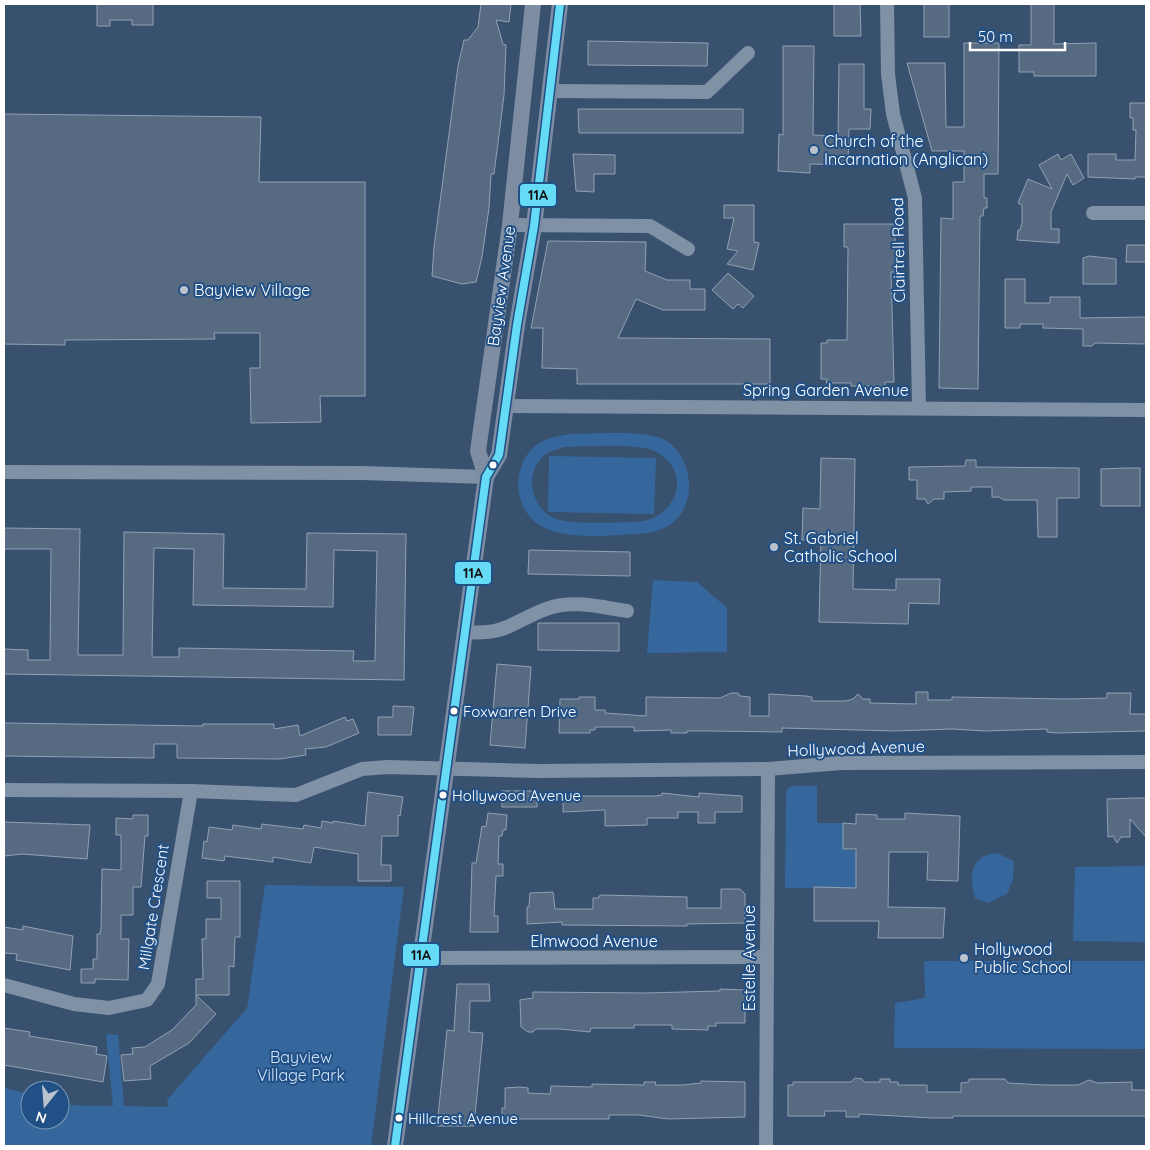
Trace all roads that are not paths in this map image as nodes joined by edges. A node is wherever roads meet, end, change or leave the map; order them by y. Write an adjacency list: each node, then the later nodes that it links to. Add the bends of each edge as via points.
1 (533, 4): 8 (main road, Bayview Avenue)
2 (560, 4): 5 (main road, Bayview Avenue)
3 (887, 4): 13 (street, Clairtrell Road, via 888,74 893,114 916,198)
4 (748, 53): 5 (street, via 707,92)
5 (550, 91): 9 (main road, Bayview Avenue)
6 (1093, 213): 7 (street)
7 (1146, 213)
8 (510, 225): 9 (street); 11 (main road, Bayview Avenue)
9 (534, 226): 10 (street, via 650,226); 12 (main road, Bayview Avenue)
10 (688, 249)
11 (494, 333): 12 (main road, via 502,368 498,397); 16 (main road, Bayview Avenue, via 478,451)
12 (506, 406): 13 (street, Spring Garden Avenue); 16 (main road, Bayview Avenue, via 499,455)
13 (919, 408): 14 (street, Spring Garden Avenue)
14 (1146, 410)
15 (4, 472): 16 (street, via 362,473)
16 (486, 477): 18 (main road, Bayview Avenue)
17 (627, 611): 18 (street, via 572,604 547,608 495,632)
18 (466, 632): 20 (main road, Bayview Avenue)
19 (1146, 762): 21 (street, Hollywood Avenue, via 841,763)
20 (447, 769): 21 (street, Hollywood Avenue); 23 (street, via 362,769 296,795); 25 (main road, Bayview Avenue)
21 (768, 769): 24 (street, Estelle Avenue)
22 (4, 790): 23 (street)
23 (190, 791): 26 (street, Millgate Crescent, via 158,984 146,1000 109,1008 74,1004)
24 (767, 957): 25 (street, Elmwood Avenue); 28 (street, Estelle Avenue)
25 (421, 958): 27 (main road, Bayview Avenue)
26 (4, 986)
27 (395, 1146)
28 (766, 1146)

